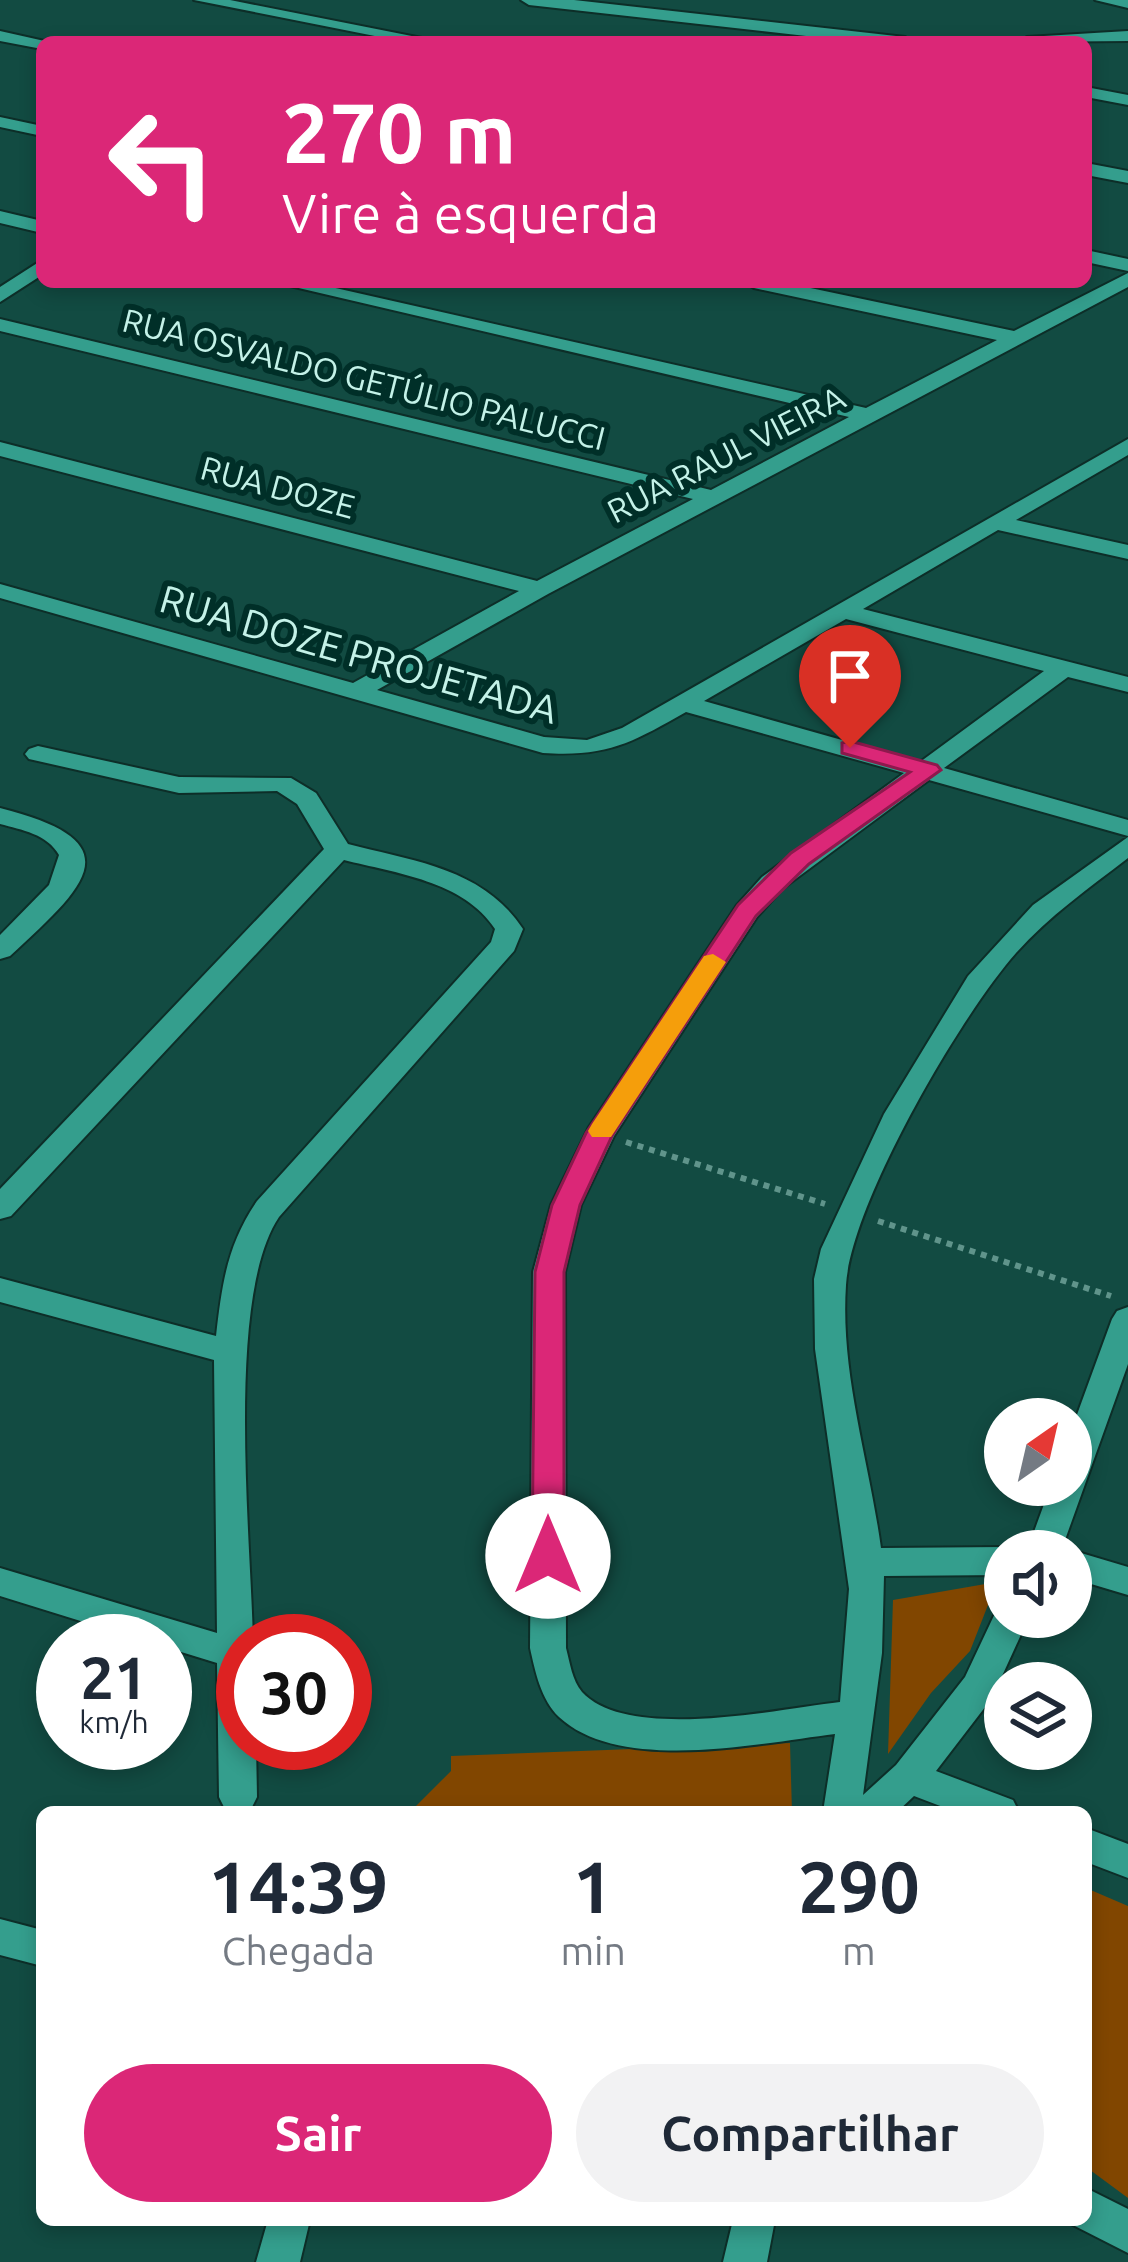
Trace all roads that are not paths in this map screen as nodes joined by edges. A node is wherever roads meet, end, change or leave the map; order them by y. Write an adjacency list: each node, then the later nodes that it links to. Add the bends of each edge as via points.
1 (202, 0): 7 (street)
2 (294, 0): 7 (street)
3 (340, 0): 8 (street, via 330,11)
4 (530, 0): 9 (street)
5 (1103, 0): 6 (street)
6 (1128, 3)
7 (268, 13): 8 (street)
8 (332, 25): 10 (street)
9 (783, 30): 14 (street); 15 (street)
10 (363, 31): 12 (street); 13 (street)
11 (0, 36): 18 (street)
12 (355, 36)
13 (395, 36)
14 (810, 36)
15 (844, 36)
16 (1128, 36): 17 (street)
17 (1092, 38)
18 (36, 43)
19 (1092, 53): 20 (street)
20 (1128, 53)
21 (1092, 93): 22 (street)
22 (1128, 100)
23 (0, 122): 24 (street)
24 (36, 129)
25 (1092, 170): 26 (street)
26 (1128, 177)
27 (0, 218): 28 (street)
28 (36, 226)
29 (1092, 257): 30 (street)
30 (1128, 265)
31 (36, 270): 35 (street)
32 (1128, 279): 37 (street, RUA RAUL VIEIRA)
33 (310, 288): 38 (street)
34 (782, 288): 37 (street)
35 (0, 296)
36 (0, 325): 41 (street, RUA OSVALDO GETÚLIO PALUCCI)
37 (1018, 338): 38 (street, RUA RAUL VIEIRA)
38 (871, 416): 41 (street, RUA RAUL VIEIRA)
39 (1128, 446): 42 (street, RUA DOZE PROJETADA)
40 (0, 448): 44 (street, RUA DOZE)
41 (712, 496): 44 (street, RUA RAUL VIEIRA)
42 (996, 523): 43 (street); 46 (street, RUA DOZE PROJETADA)
43 (1128, 552)
44 (540, 589): 49 (street, RUA RAUL VIEIRA)
45 (0, 591): 49 (street, RUA DOZE PROJETADA)
46 (843, 611): 47 (street); 50 (street, RUA DOZE PROJETADA)
47 (1064, 668): 48 (street); 52 (street)
48 (1128, 685)
49 (356, 692): 50 (street, RUA DOZE PROJETADA, via 567,749 608,744)
50 (683, 703): 52 (street)
51 (38, 754): 56 (street, via 179,785 283,783 307,799)
52 (929, 770): 54 (street); 72 (street, via 800,858 747,911 600,1133 566,1205 549,1272 548,1648 564,1694 608,1726 652,1733)
53 (0, 816): 57 (street, via 54,831 69,844 71,878)
54 (1128, 828)
55 (1128, 844): 65 (street, via 998,956 961,1006 850,1212 830,1275 830,1336)
56 (338, 850): 58 (street); 61 (street, via 489,898 509,929 504,945 251,1234 239,1265)
57 (0, 950)
58 (0, 1208)
59 (0, 1290): 61 (street)
60 (1128, 1319): 62 (street)
61 (230, 1352): 69 (street)
62 (1121, 1354): 63 (street)
63 (1092, 1426)
64 (984, 1561): 65 (street)
65 (866, 1562): 72 (street)
66 (1092, 1570): 67 (street)
67 (1128, 1581)
68 (0, 1583): 71 (street)
69 (233, 1614)
70 (1002, 1638): 74 (street, via 979,1688)
71 (216, 1648)
72 (856, 1716): 76 (street)
73 (237, 1770): 75 (street)
74 (909, 1777): 77 (street); 78 (street)
75 (238, 1797)
76 (843, 1806)
77 (878, 1806)
78 (984, 1806)
79 (1092, 1847): 80 (street)
80 (1128, 1862)
81 (0, 1937): 82 (street)
82 (36, 1946)
83 (1092, 2212): 86 (street)
84 (287, 2226): 87 (street)
85 (753, 2226): 88 (street)
86 (1128, 2232)
87 (278, 2262)
88 (745, 2262)

